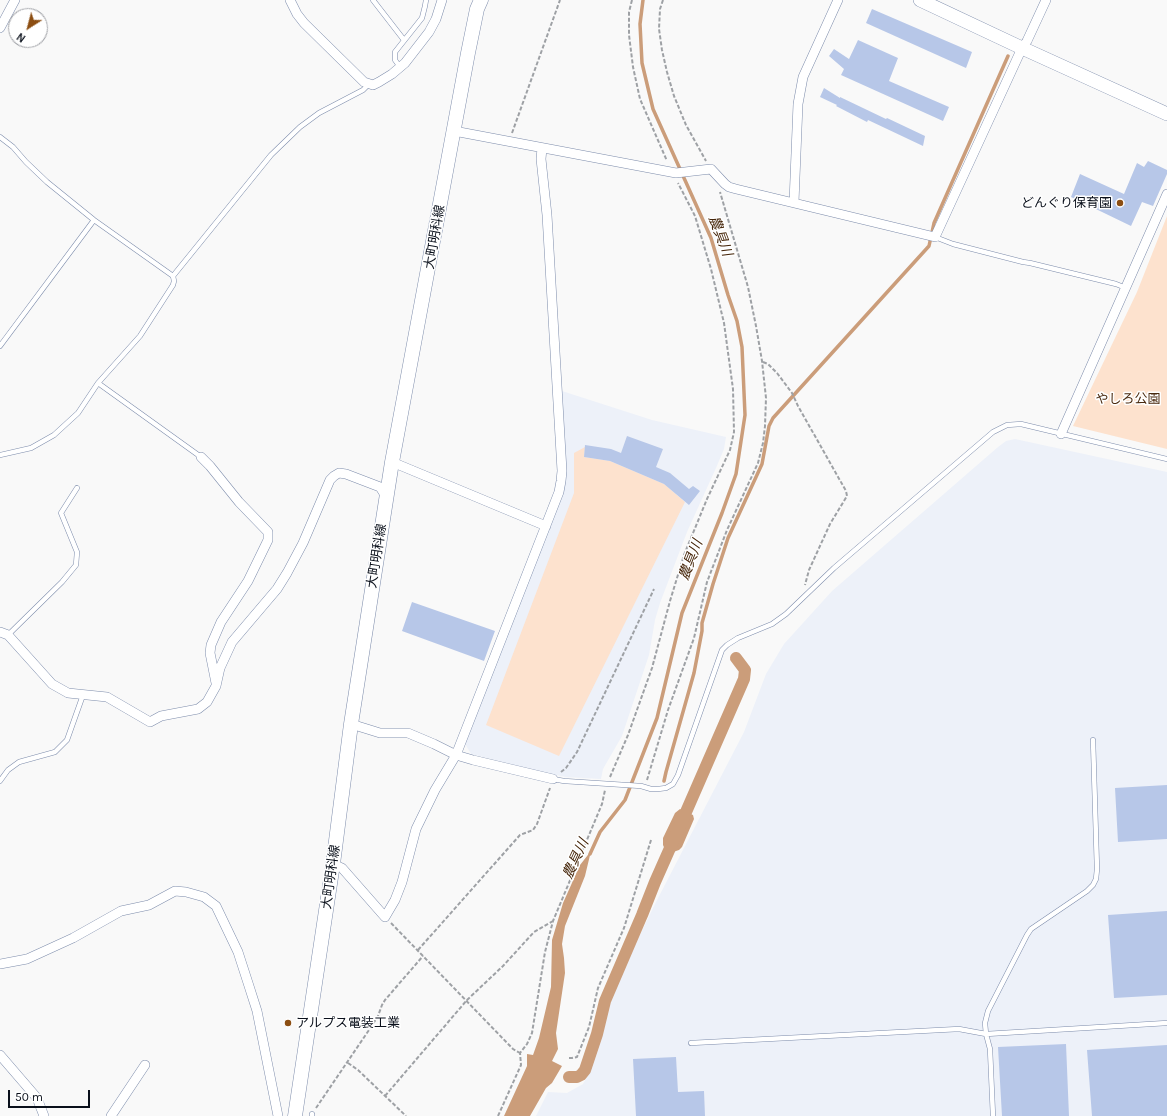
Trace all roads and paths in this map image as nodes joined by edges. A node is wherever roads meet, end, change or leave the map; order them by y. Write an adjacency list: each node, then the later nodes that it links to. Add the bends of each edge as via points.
1 (15, 0): 13 (street)
2 (290, 0): 17 (street, via 304,23)
3 (373, 0): 14 (lane)
4 (426, 0): 14 (lane, via 422,18)
5 (442, 0): 16 (street, via 429,32)
6 (481, 0): 19 (main road, 大町明科線, via 477,9)
7 (560, 0): 21 (path)
8 (632, 0): 24 (path, via 629,35 640,99)
9 (662, 0): 23 (path, via 659,29 667,72 686,125)
10 (838, 0): 27 (street, via 803,77 798,104)
11 (920, 0): 15 (street)
12 (1046, 0): 15 (street)
13 (0, 28)
14 (404, 40): 16 (lane, via 395,52 395,60)
15 (1022, 48): 18 (street); 29 (street)
16 (400, 67): 17 (street, via 379,82)
17 (369, 84): 30 (lane, via 363,90 319,113 287,138)
18 (1167, 114)
19 (454, 131): 21 (street); 39 (main road, 大町明科線)
20 (0, 136): 28 (lane, via 14,147 41,177)
21 (508, 142): 22 (street)
22 (542, 148): 24 (street); 42 (street, via 562,471 559,492)
23 (708, 169): 24 (street); 25 (street)
24 (673, 172): 53 (path, via 695,216 724,323 733,389 734,432 730,450 684,555 652,668 628,735)
25 (725, 184): 27 (street, via 736,189); 33 (path, via 720,193 748,287)
26 (1167, 194): 31 (street)
27 (794, 202): 29 (street)
28 (94, 220): 30 (lane); 32 (lane)
29 (935, 237): 31 (lane, via 953,244)
30 (173, 276): 34 (lane, via 173,286 140,336)
31 (1126, 288): 35 (street)
32 (0, 346)
33 (762, 361): 44 (path, via 777,373 792,393 847,496 830,524 809,570); 54 (path, via 766,398 765,426 758,463 727,530 707,582 694,638)
34 (98, 383): 36 (lane, via 78,413 54,435 31,448); 37 (lane)
35 (1062, 434): 38 (lane); 44 (lane, via 1021,424 1007,425 993,432 834,568)
36 (0, 455)
37 (201, 458): 46 (street, via 268,532 268,540 248,581 221,622 210,645)
38 (1167, 458)
39 (392, 462): 41 (main road, 大町明科線); 42 (street)
40 (77, 488): 45 (lane, via 62,513 77,552 76,565 62,582)
41 (387, 498): 46 (street, via 380,487 346,474 339,473 330,480 288,573 232,642 220,668); 48 (main road, 大町明科線)
42 (546, 526): 50 (street)
43 (654, 589): 51 (path, via 577,752 566,768)
44 (802, 600): 54 (lane, via 772,624 738,638 722,650 673,784 658,789)
45 (4, 633): 47 (street, via 52,684 68,693)
46 (216, 686): 47 (street, via 208,702 198,709 161,716 150,722 107,697)
47 (83, 695): 52 (lane, via 66,740 55,752 19,762 8,770)
48 (351, 724): 50 (street, via 380,733 408,733); 56 (main road, 大町明科線)
49 (1093, 740): 64 (lane, via 1097,869 1094,885 1031,929 988,1011)
50 (456, 755): 51 (street); 57 (street, via 416,829 402,882)
51 (553, 779): 53 (lane); 59 (path, via 533,830 520,835)
52 (0, 781)
53 (606, 783): 54 (lane); 58 (path, via 602,804)
54 (643, 786)
55 (651, 840): 68 (path, via 624,928 598,988 589,1027 577,1057)
56 (333, 864): 57 (street, via 342,868); 76 (main road, 大町明科線)
57 (385, 917): 59 (path)
58 (553, 921): 62 (path, via 534,932 503,966); 66 (path, via 532,1033)
59 (418, 950): 60 (path)
60 (423, 956): 62 (path); 69 (path, via 385,1000 378,1016)
61 (0, 964): 75 (street, via 27,959 73,938 121,911 149,905 175,891 204,897 216,906 238,952 257,1011)
62 (466, 1000): 66 (path, via 513,1049); 71 (path)
63 (1167, 1023): 64 (lane)
64 (986, 1034): 65 (lane, via 960,1029); 79 (lane, via 990,1049)
65 (691, 1043)
66 (520, 1052): 78 (path, via 521,1065)
67 (0, 1056): 73 (street, via 37,1098)
68 (569, 1058)
69 (348, 1063): 71 (path); 72 (path)
70 (145, 1065): 74 (street)
71 (386, 1096): 77 (path)
72 (312, 1115)
73 (44, 1116)
74 (111, 1116)
75 (278, 1116)
76 (295, 1116)
77 (406, 1116)
78 (498, 1116)
79 (993, 1116)

